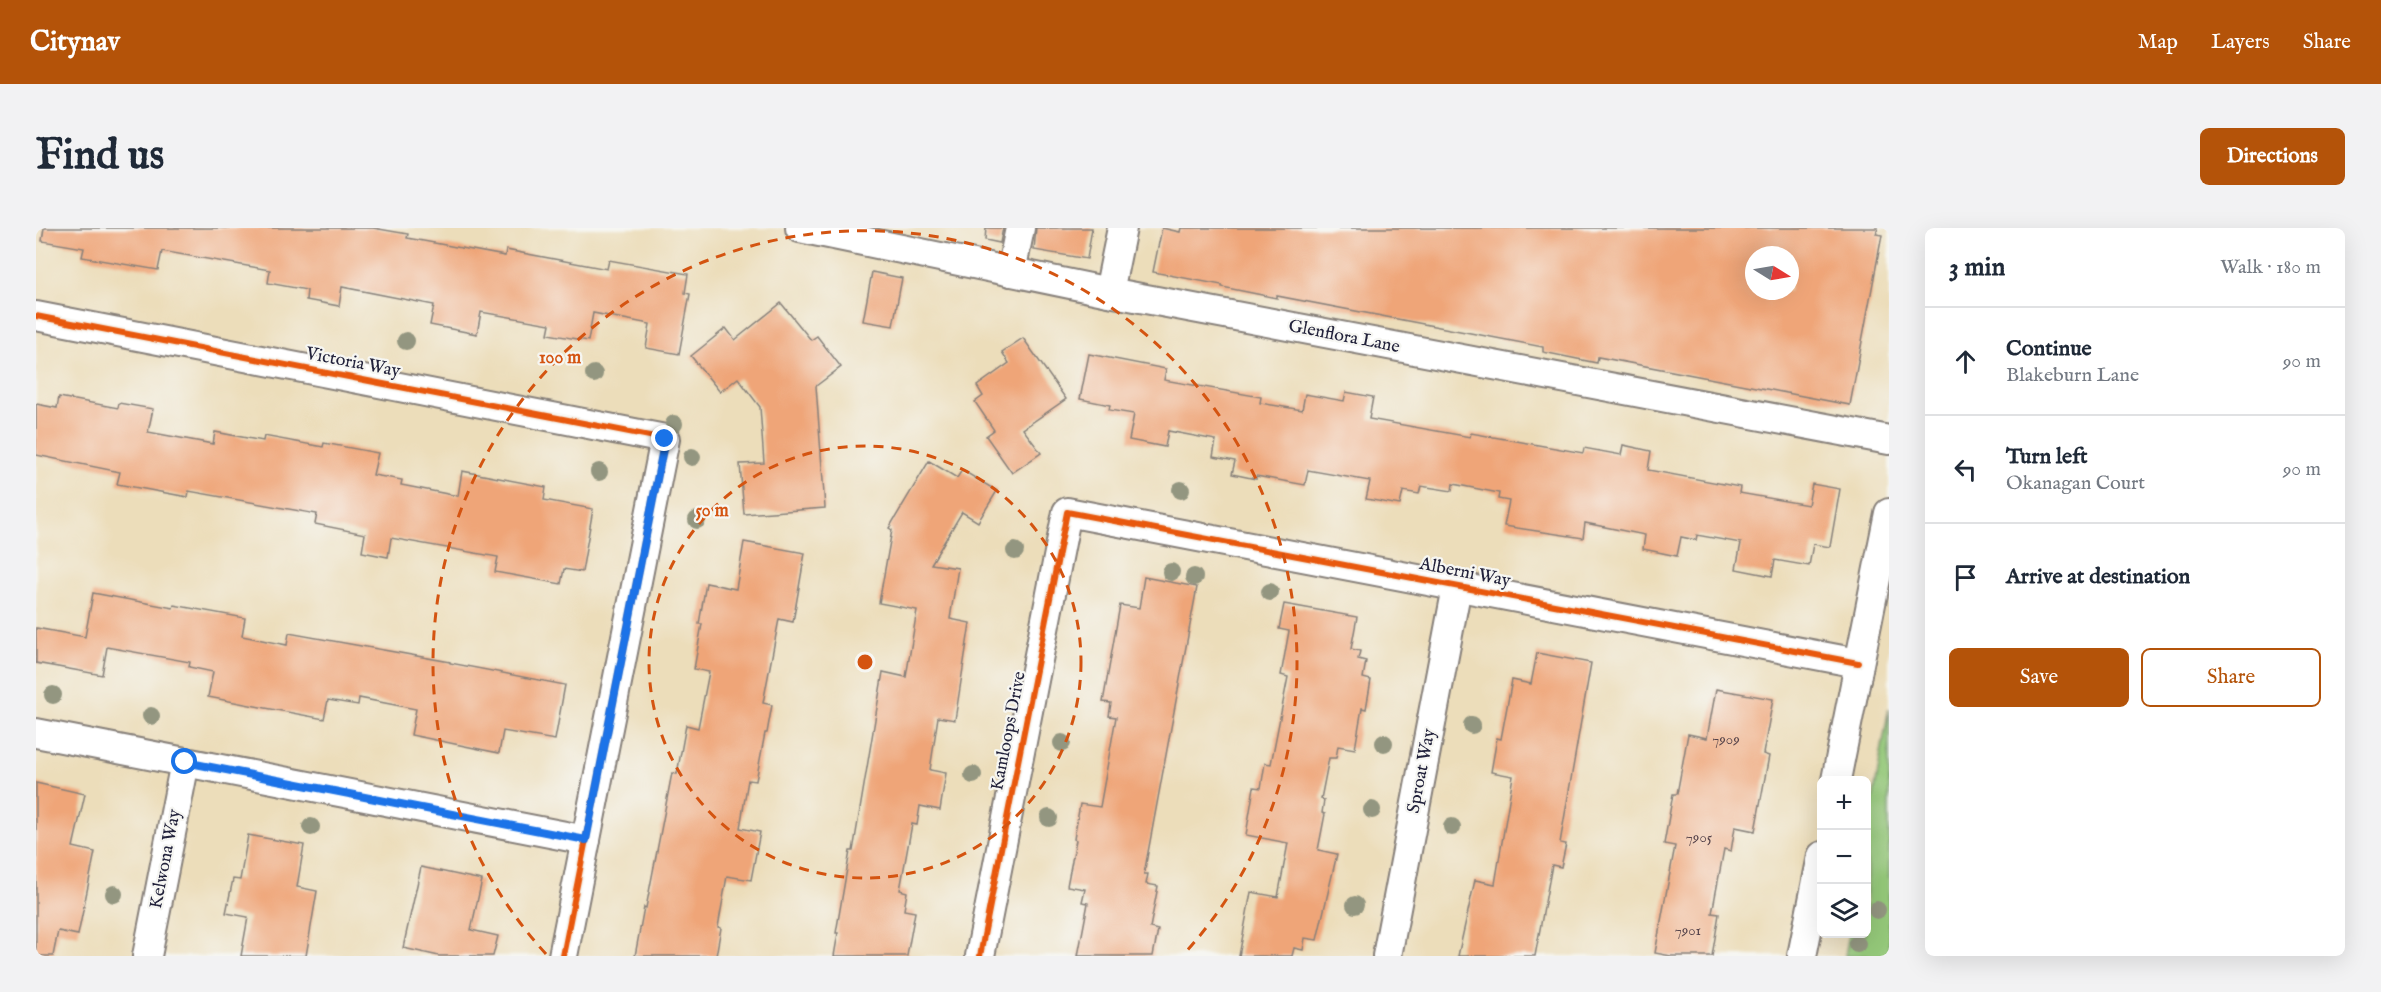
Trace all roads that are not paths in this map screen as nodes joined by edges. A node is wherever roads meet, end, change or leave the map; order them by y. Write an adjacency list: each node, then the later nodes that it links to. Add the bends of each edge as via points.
1 (800, 228): 4 (street, Glenflora Lane)
2 (1020, 228): 5 (street)
3 (1122, 228): 6 (street)
4 (855, 233): 5 (street, Glenflora Lane)
5 (1011, 272): 6 (street, Glenflora Lane)
6 (1109, 292): 8 (street, Glenflora Lane)
7 (36, 316): 16 (street, Victoria Way, via 665,439)
8 (1889, 440)
9 (1067, 512): 11 (street, Alberni Way); 20 (street, Kamloops Drive)
10 (1889, 513): 12 (street)
11 (1457, 587): 12 (street, Alberni Way); 21 (street, Sproat Way)
12 (1858, 663): 15 (street)
13 (36, 733): 14 (street)
14 (185, 762): 16 (street); 18 (street, Kelwona Way)
15 (1837, 776)
16 (586, 840): 19 (street)
17 (1817, 877): 22 (street)
18 (147, 956)
19 (563, 956)
20 (980, 956)
21 (1387, 956)
22 (1802, 956)

